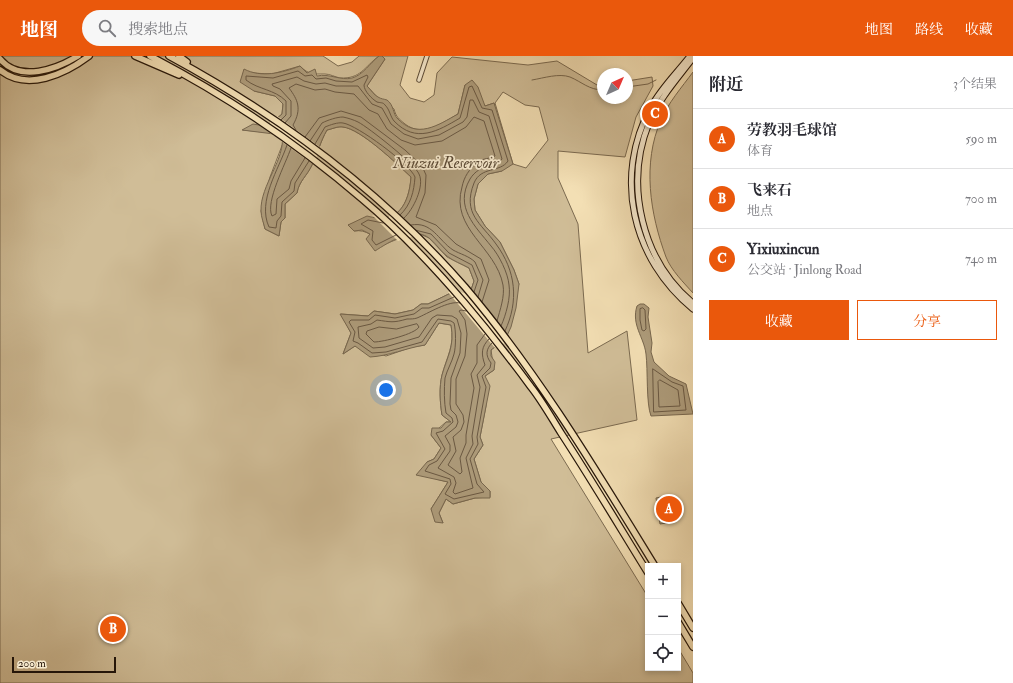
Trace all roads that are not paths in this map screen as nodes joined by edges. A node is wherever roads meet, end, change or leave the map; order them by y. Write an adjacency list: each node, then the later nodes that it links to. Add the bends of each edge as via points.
1 (78, 56): 10 (highway, via 52,69 33,72 11,68)
2 (89, 56): 11 (highway, via 62,72 40,79 19,80)
3 (135, 56): 14 (highway)
4 (150, 56): 14 (highway)
5 (169, 56): 12 (highway)
6 (179, 56): 12 (highway)
7 (427, 56): 13 (street)
8 (690, 56): 16 (main road, via 659,93 644,120 634,153 631,185 634,215 644,248 662,277)
9 (693, 58): 15 (main road, via 666,94 650,123 641,149 638,177 642,218 650,244 667,275)
10 (0, 59)
11 (0, 70)
12 (212, 80): 17 (highway, via 257,107 332,161 369,192 464,287 518,354 581,446)
13 (419, 80)
14 (207, 86): 18 (highway, via 326,169 364,200 412,246 470,310 532,388 602,495)
15 (693, 303)
16 (693, 309)
17 (653, 563)
18 (645, 568)
19 (681, 608): 21 (highway)
20 (681, 627): 22 (highway)
21 (693, 628)
22 (693, 647)

